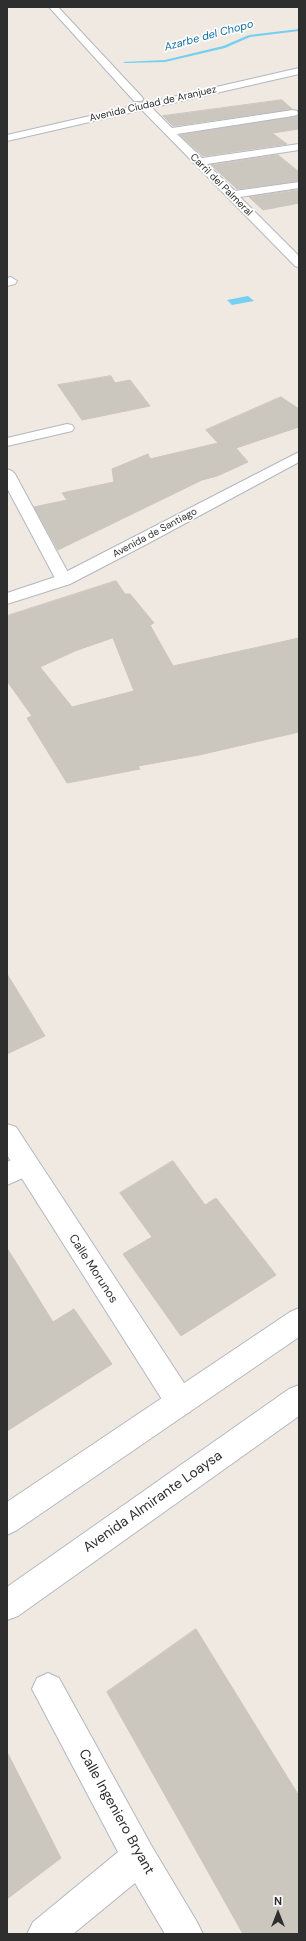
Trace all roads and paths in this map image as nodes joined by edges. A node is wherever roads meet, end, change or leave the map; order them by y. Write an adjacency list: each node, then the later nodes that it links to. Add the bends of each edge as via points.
1 (53, 7): 4 (street, Carril del Palmeral)
2 (299, 63): 4 (street, Avenida Ciudad de Aranjuez)
3 (299, 71): 4 (street, Avenida Ciudad de Aranjuez)
4 (141, 103): 6 (street, Avenida Ciudad de Aranjuez); 7 (street, Carril del Palmeral); 8 (street, Avenida Ciudad de Aranjuez)
5 (293, 113): 7 (street)
6 (7, 129)
7 (169, 132): 10 (street, Carril del Palmeral)
8 (7, 138)
9 (299, 147): 10 (street)
10 (199, 162): 12 (street, Carril del Palmeral)
11 (299, 184): 12 (street)
12 (232, 195): 13 (street, Carril del Palmeral)
13 (299, 263)
14 (67, 428): 15 (street)
15 (7, 442)
16 (299, 456): 18 (street, Avenida de Santiago)
17 (7, 474): 18 (street)
18 (64, 580): 19 (street, Avenida de Santiago)
19 (7, 599)
20 (7, 1134): 21 (street, Calle Morunos)
21 (16, 1169): 24 (street, Calle Morunos)
22 (299, 1321): 24 (street)
23 (299, 1400): 26 (street, Avenida Almirante Loaysa)
24 (180, 1402): 25 (street)
25 (7, 1520)
26 (7, 1605)
27 (48, 1689): 28 (street, Calle Ingeniero Bryant)
28 (139, 1857): 29 (street); 30 (street, Calle Ingeniero Bryant)
29 (45, 1934)
30 (185, 1934)

